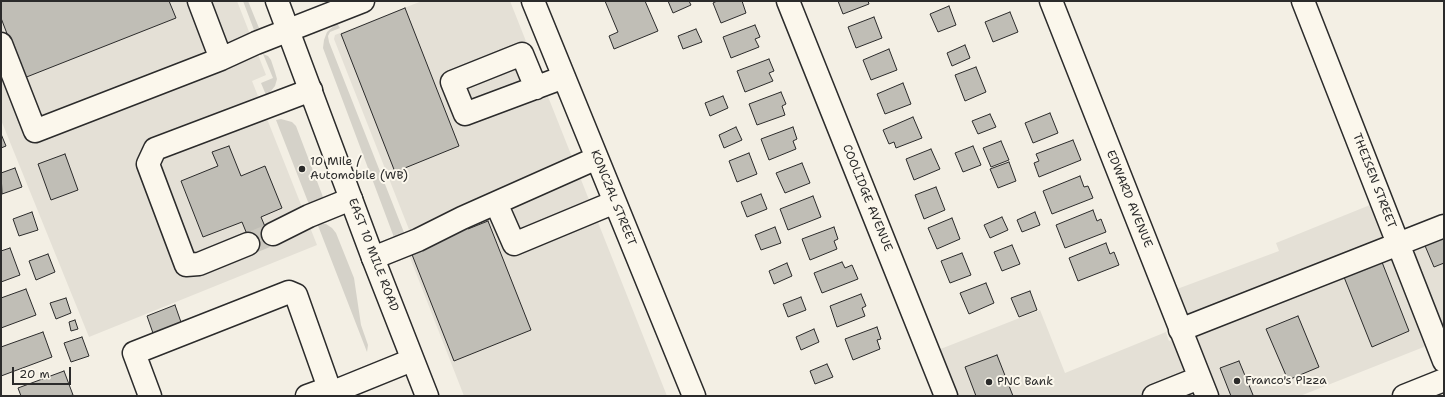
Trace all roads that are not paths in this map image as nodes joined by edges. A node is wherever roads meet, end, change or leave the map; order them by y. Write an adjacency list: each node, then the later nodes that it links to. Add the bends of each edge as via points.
1 (199, 1): 10 (street)
2 (277, 1): 8 (street, EAST 10 MILE ROAD)
3 (363, 1): 8 (street)
4 (533, 1): 11 (street, KONCZAL STREET)
5 (788, 1): 33 (street, COOLIDGE AVENUE)
6 (1051, 1): 23 (street, EDWARD AVENUE)
7 (1303, 1): 21 (street, THEISEN STREET)
8 (288, 30): 10 (street); 13 (street, EAST 10 MILE ROAD)
9 (1, 44): 10 (street, via 35,131)
10 (221, 59)
11 (564, 77): 12 (street); 14 (street, KONCZAL STREET)
12 (536, 88)
13 (311, 90): 15 (street, EAST 10 MILE ROAD); 20 (street, via 155,149 148,164 186,265 199,264)
14 (597, 158): 16 (street, KONCZAL STREET); 17 (street)
15 (351, 199): 19 (street); 22 (street, EAST 10 MILE ROAD)
16 (615, 202): 17 (street, via 514,244); 32 (street, KONCZAL STREET)
17 (496, 203): 22 (street)
18 (1444, 226): 21 (street)
19 (273, 234)
20 (248, 244)
21 (1398, 244): 23 (street); 25 (street, THEISEN STREET)
22 (373, 258): 24 (street, EAST 10 MILE ROAD)
23 (1180, 330): 27 (street, EDWARD AVENUE)
24 (412, 360): 28 (street); 31 (street, EAST 10 MILE ROAD)
25 (1444, 361)
26 (1444, 380): 35 (street)
27 (1203, 387): 34 (street)
28 (336, 391): 29 (street, via 296,295 289,292 134,353); 30 (street)
29 (150, 396)
30 (307, 396)
31 (427, 396)
32 (694, 396)
33 (946, 396)
34 (1154, 396)
35 (1404, 396)

